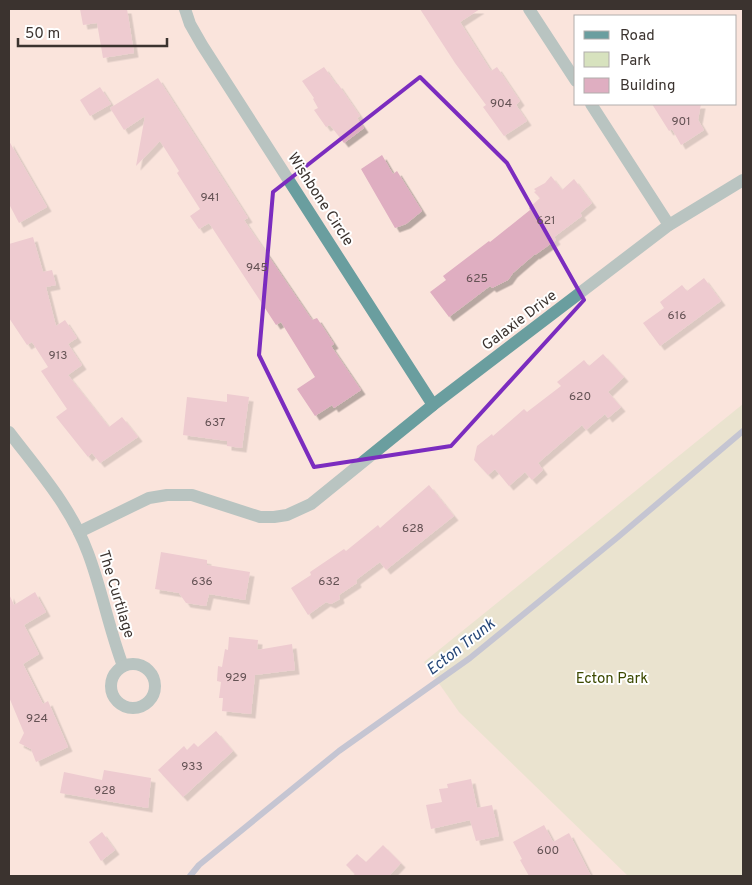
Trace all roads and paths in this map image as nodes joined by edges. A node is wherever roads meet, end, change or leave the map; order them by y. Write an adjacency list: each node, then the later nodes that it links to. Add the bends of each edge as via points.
1 (185, 9): 7 (street, Wishbone Circle, via 202,45)
2 (529, 9): 3 (street)
3 (574, 78)
4 (592, 105): 6 (street)
5 (743, 180): 6 (street, Galaxie Drive)
6 (669, 225): 7 (street, Galaxie Drive)
7 (433, 406): 9 (street, Galaxie Drive, via 321,497 300,510 260,517 192,495 167,494 149,498)
8 (9, 432): 9 (street, The Curtilage, via 54,490)
9 (79, 532): 10 (street, The Curtilage)
10 (122, 666)

